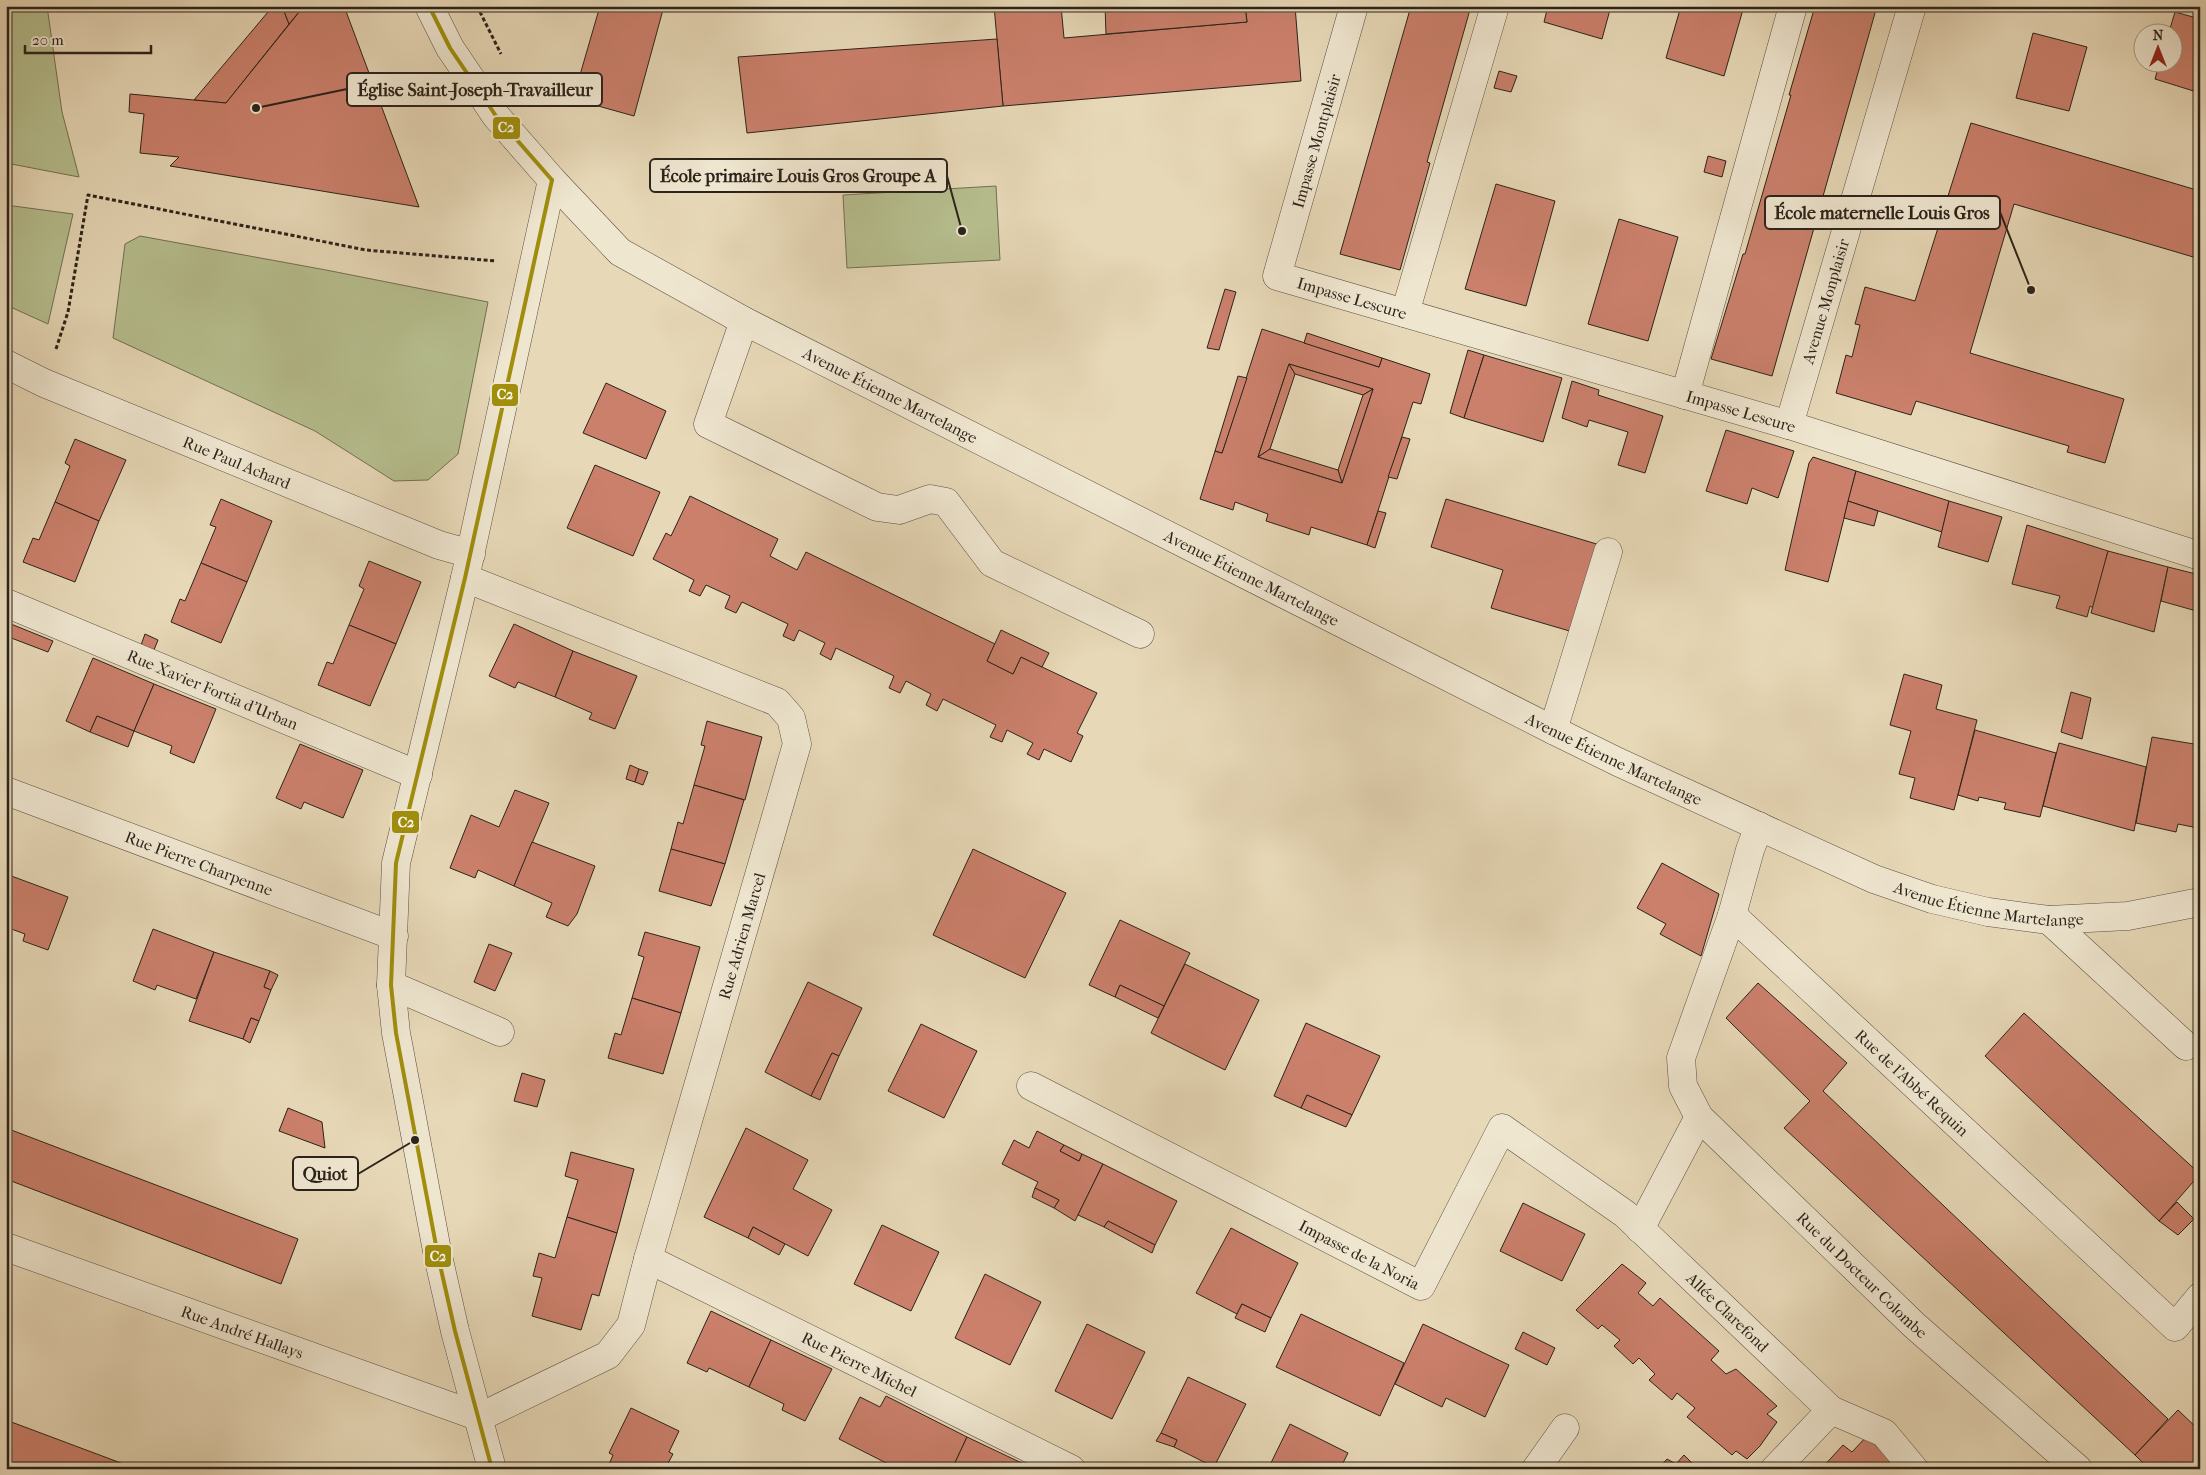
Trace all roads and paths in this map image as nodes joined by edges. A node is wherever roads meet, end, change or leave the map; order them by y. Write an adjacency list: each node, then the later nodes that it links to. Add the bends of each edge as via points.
1 (430, 6): 6 (street, Avenue Étienne Martelange, via 450,48 496,116)
2 (1354, 6): 8 (street, Impasse Montplaisir)
3 (1495, 6): 9 (street)
4 (1793, 6): 13 (street)
5 (1912, 6): 14 (street, Avenue Monplaisir)
6 (552, 180): 7 (street); 10 (street, Avenue Étienne Martelange, via 620,252)
7 (533, 264): 12 (path, via 366,250 88,196 68,312); 17 (street)
8 (1278, 276): 9 (street, Impasse Lescure)
9 (1405, 313): 13 (street, Impasse Lescure)
10 (744, 321): 19 (street, via 708,424 877,507 898,510 930,499 946,502 992,563); 20 (street, Avenue Étienne Martelange)
11 (6, 364): 12 (street, Rue Paul Achard)
12 (44, 383): 17 (street, Rue Paul Achard, via 439,545)
13 (1685, 394): 14 (street, Impasse Lescure)
14 (1789, 425): 16 (street, Impasse Lescure)
15 (1608, 552): 20 (street)
16 (2200, 556)
17 (468, 566): 21 (street); 35 (street, Rue Adrien Marcel, via 778,702 791,718 797,744)
18 (6, 603): 21 (street, Rue Xavier Fortia d'Urban)
19 (1140, 634)
20 (1553, 730): 23 (street, Avenue Étienne Martelange)
21 (418, 775): 27 (street, via 396,863)
22 (6, 791): 27 (street, Rue Pierre Charpenne)
23 (1759, 826): 25 (street); 26 (street, Avenue Étienne Martelange, via 1874,879 1932,899 1988,912)
24 (2200, 902): 26 (street, Avenue Étienne Martelange, via 2128,916)
25 (1732, 915): 32 (street, Rue du Docteur Colombe, via 1681,1058 1683,1086); 36 (street, Rue de l'Abbé Requin, via 2174,1327)
26 (2049, 920): 30 (street)
27 (394, 936): 28 (street)
28 (392, 986): 29 (street); 38 (street, via 396,1033 436,1246 455,1331)
29 (500, 1032)
30 (2195, 1046)
31 (1031, 1086): 33 (street, Impasse de la Noria, via 1421,1286 1502,1128)
32 (1699, 1117): 33 (street); 45 (street, Rue du Docteur Colombe, via 1914,1325)
33 (1633, 1221): 37 (street, Allée Clarefond)
34 (6, 1248): 38 (street, Rue André Hallays)
35 (648, 1259): 38 (street, Rue Adrien Marcel, via 631,1325 608,1355); 41 (street, Rue Pierre Michel)
36 (2200, 1297)
37 (1831, 1410): 43 (street); 44 (street, via 1884,1433)
38 (480, 1417): 40 (street)
39 (1565, 1428): 42 (street)
40 (492, 1469)
41 (1071, 1469)
42 (1536, 1469)
43 (1775, 1469)
44 (1914, 1469)
45 (2078, 1469)

